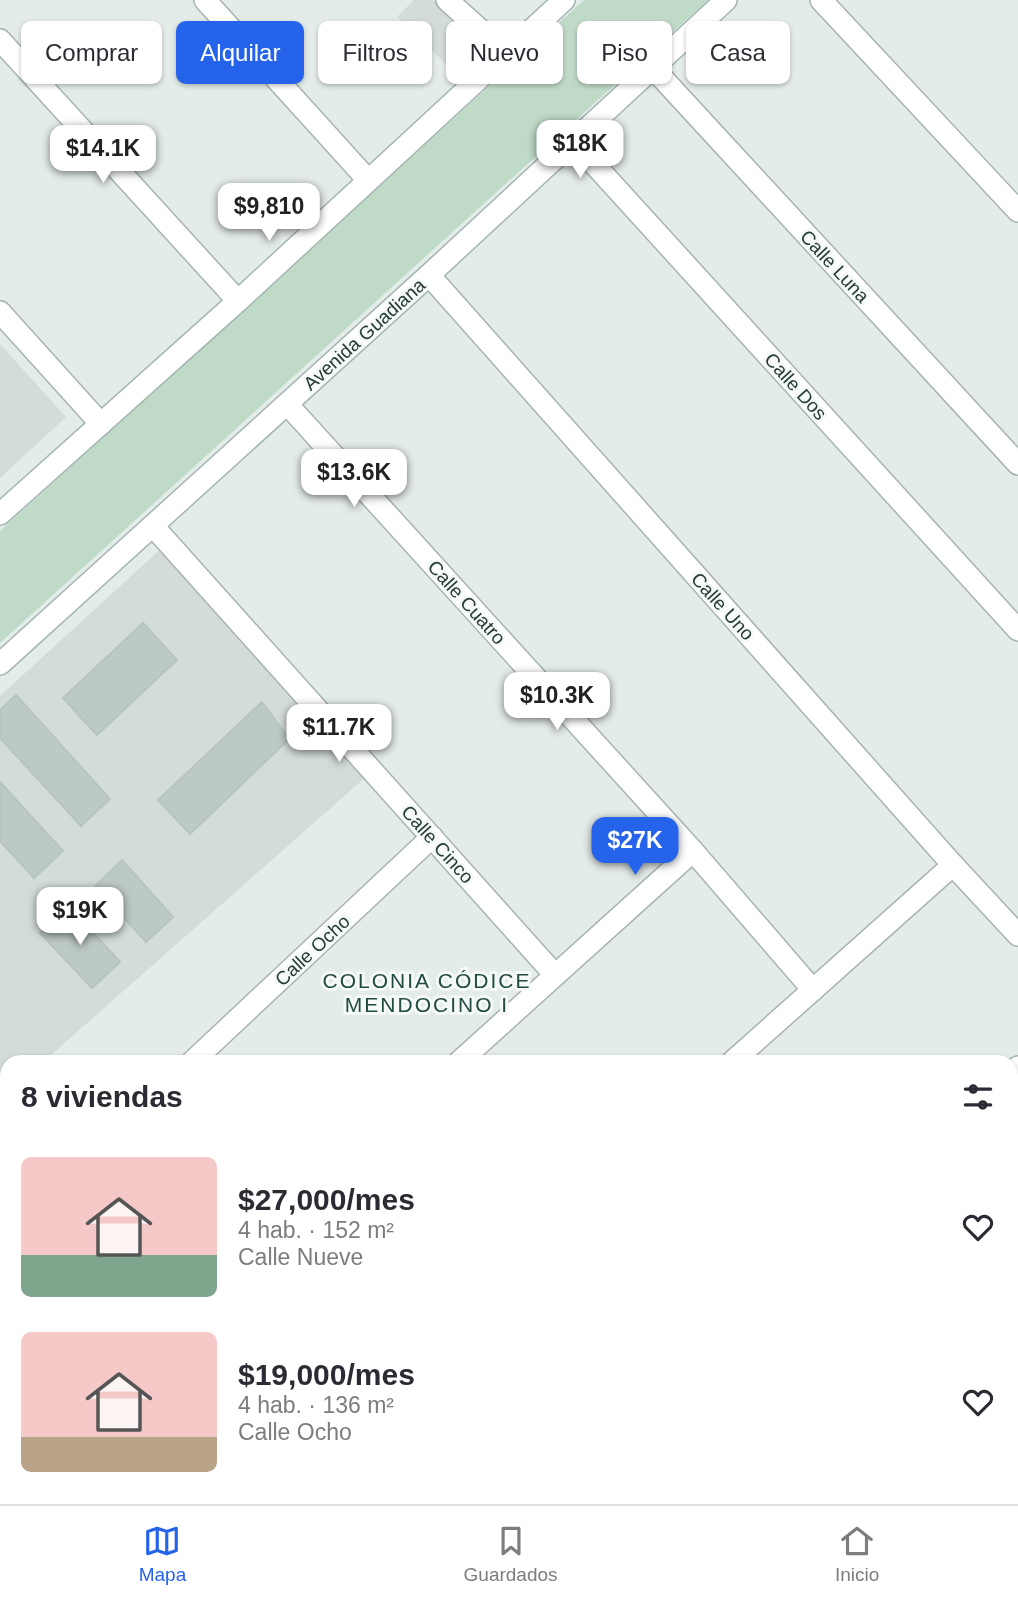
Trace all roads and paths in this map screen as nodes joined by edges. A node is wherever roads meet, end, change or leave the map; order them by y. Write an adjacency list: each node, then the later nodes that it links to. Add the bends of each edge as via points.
1 (205, 0): 14 (street)
2 (447, 0): 6 (street)
3 (564, 0): 7 (street)
4 (726, 0): 9 (street, Avenida Guadiana)
5 (821, 0): 15 (street)
6 (470, 21)
7 (542, 21)
8 (0, 40): 17 (street)
9 (672, 50)
10 (474, 84): 14 (street)
11 (636, 84): 13 (street, Avenida Guadiana)
12 (668, 84): 21 (street, Calle Luna)
13 (574, 142): 16 (street, Avenida Guadiana); 24 (street, Calle Dos)
14 (368, 180): 17 (street)
15 (1018, 211)
16 (429, 275): 19 (street, Avenida Guadiana); 28 (street, Calle Uno)
17 (237, 301): 20 (street)
18 (0, 312): 20 (street)
19 (287, 404): 23 (street, Avenida Guadiana); 27 (street, Calle Cuatro)
20 (101, 424): 22 (street)
21 (1017, 461)
22 (0, 514)
23 (153, 526): 25 (street, Avenida Guadiana); 26 (street, Calle Cinco)
24 (1018, 630)
25 (0, 664)
26 (432, 837): 30 (street, Calle Cinco); 32 (street, Calle Ocho)
27 (693, 851): 30 (street); 31 (street, Calle Cuatro)
28 (953, 865): 29 (street, Calle Uno); 31 (street)
29 (1018, 935)
30 (555, 975): 33 (street)
31 (813, 990): 34 (street)
32 (199, 1055)
33 (467, 1055)
34 (740, 1055)

